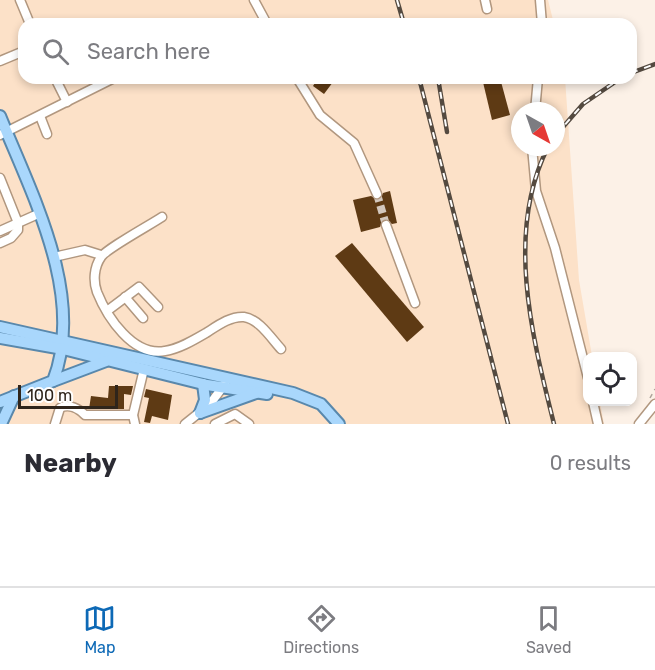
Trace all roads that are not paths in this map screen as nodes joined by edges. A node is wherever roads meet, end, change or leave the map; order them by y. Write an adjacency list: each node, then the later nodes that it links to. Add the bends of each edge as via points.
1 (20, 0): 6 (street)
2 (255, 0): 7 (street)
3 (485, 0): 5 (street)
4 (540, 0): 8 (street)
5 (487, 9)
6 (28, 18)
7 (264, 18)
8 (542, 18)
9 (18, 54): 10 (street)
10 (0, 61)
11 (58, 84): 15 (street)
12 (102, 84): 15 (street)
13 (301, 84): 23 (street, via 320,115 354,143)
14 (537, 84): 16 (street)
15 (67, 102): 18 (street)
16 (536, 102)
17 (0, 116): 19 (main road)
18 (40, 116): 19 (street); 20 (street)
19 (3, 134): 24 (main road)
20 (47, 134)
21 (533, 156): 41 (street, via 536,192 555,248)
22 (0, 178): 26 (street)
23 (377, 195)
24 (38, 214): 26 (street); 31 (main road)
25 (162, 217): 30 (street)
26 (18, 223): 28 (street); 29 (street, via 17,234)
27 (386, 225): 33 (street)
28 (0, 231)
29 (0, 243)
30 (101, 255): 31 (street, via 86,250); 35 (street, via 95,287)
31 (54, 257): 39 (main road)
32 (125, 297): 34 (street, via 139,287); 35 (street); 36 (street)
33 (415, 303)
34 (158, 307)
35 (107, 311): 40 (street, via 128,338 152,351 182,345 241,317 259,324)
36 (143, 318)
37 (0, 327): 39 (main road)
38 (0, 338): 39 (main road)
39 (64, 346): 42 (main road); 44 (main road); 45 (main road)
40 (281, 349)
41 (583, 358)
42 (109, 361): 43 (main road); 44 (main road)
43 (144, 369): 46 (main road); 54 (street)
44 (53, 381): 49 (main road)
45 (226, 383): 46 (main road); 47 (main road); 48 (main road); 53 (street)
46 (203, 384): 53 (main road, via 205,400)
47 (258, 393): 48 (main road); 53 (main road)
48 (297, 395): 61 (main road, via 321,404)
49 (14, 396): 50 (main road); 56 (main road)
50 (0, 402)
51 (594, 406): 62 (street)
52 (654, 406): 63 (street)
53 (200, 414): 58 (street)
54 (134, 419): 55 (street)
55 (84, 420): 57 (street, via 79,409 63,406)
56 (1, 424)
57 (55, 424)
58 (185, 424)
59 (215, 424): 60 (street, via 235,414)
60 (249, 424)
61 (339, 424)
62 (598, 424)
63 (639, 424)

